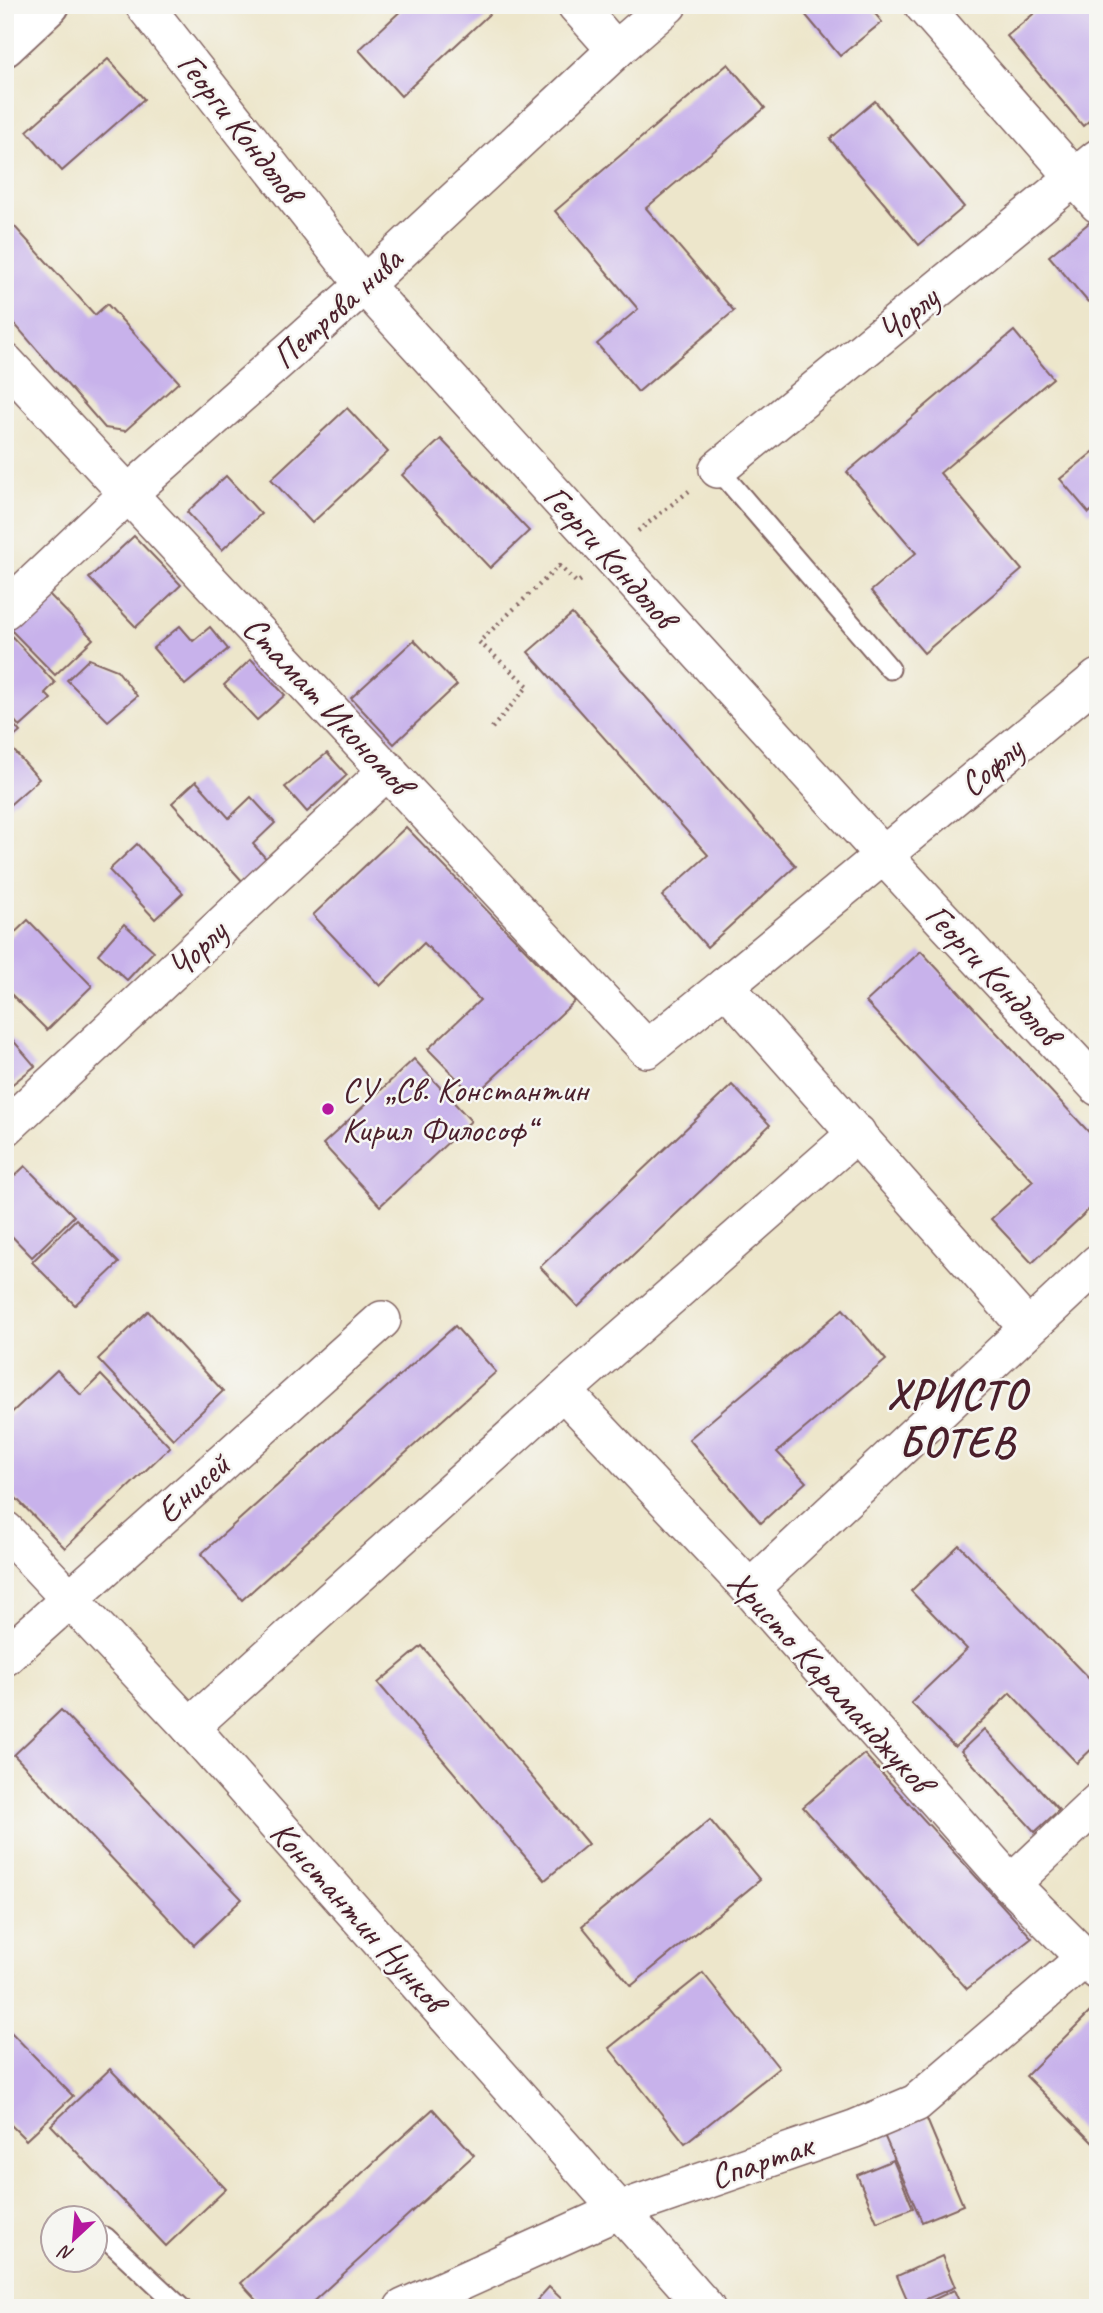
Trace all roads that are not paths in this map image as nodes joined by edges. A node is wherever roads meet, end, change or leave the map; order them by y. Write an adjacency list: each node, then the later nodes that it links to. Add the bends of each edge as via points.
1 (50, 5): 6 (street)
2 (144, 5): 10 (street, Георги Кондолов)
3 (576, 5): 7 (street)
4 (668, 5): 7 (street, Петрова нива)
5 (923, 5): 8 (street)
6 (5, 47)
7 (616, 50): 10 (street, Петрова нива)
8 (1086, 168): 9 (street); 12 (street, Чорлу)
9 (1098, 204)
10 (364, 285): 13 (street, Петрова нива); 18 (street, Георги Кондолов)
11 (5, 362): 13 (street, Стамат Икономов)
12 (718, 469): 15 (lane)
13 (128, 494): 14 (street, Петрова нива); 17 (street, Стамат Икономов)
14 (5, 610)
15 (890, 669)
16 (1098, 678): 18 (street, Софлу)
17 (388, 770): 20 (street, Стамат Икономов); 22 (street, Чорлу)
18 (884, 856): 19 (street, Софлу); 21 (street, Георги Кондолов)
19 (725, 986): 20 (street, Софлу); 23 (street)
20 (647, 1049)
21 (1098, 1087)
22 (5, 1128)
23 (858, 1133): 26 (street); 27 (street)
24 (1098, 1263): 26 (street)
25 (382, 1320): 30 (street, Енисей)
26 (1028, 1328): 29 (street)
27 (563, 1391): 29 (street, Христо Караманджуков); 32 (street)
28 (5, 1530): 30 (street, Константин Нунков)
29 (750, 1589): 34 (street, Христо Караманджуков)
30 (70, 1598): 31 (street, Енисей); 32 (street, Константин Нунков)
31 (5, 1657)
32 (190, 1727): 36 (street, Константин Нунков)
33 (1098, 1802): 34 (street)
34 (1011, 1884): 35 (street, Христо Караманджуков)
35 (1091, 1964): 36 (street, Спартак, via 916,2103)
36 (620, 2210): 38 (street, Спартак); 40 (street, Константин Нунков)
37 (108, 2240): 39 (lane)
38 (426, 2303)
39 (181, 2308)
40 (706, 2308)

